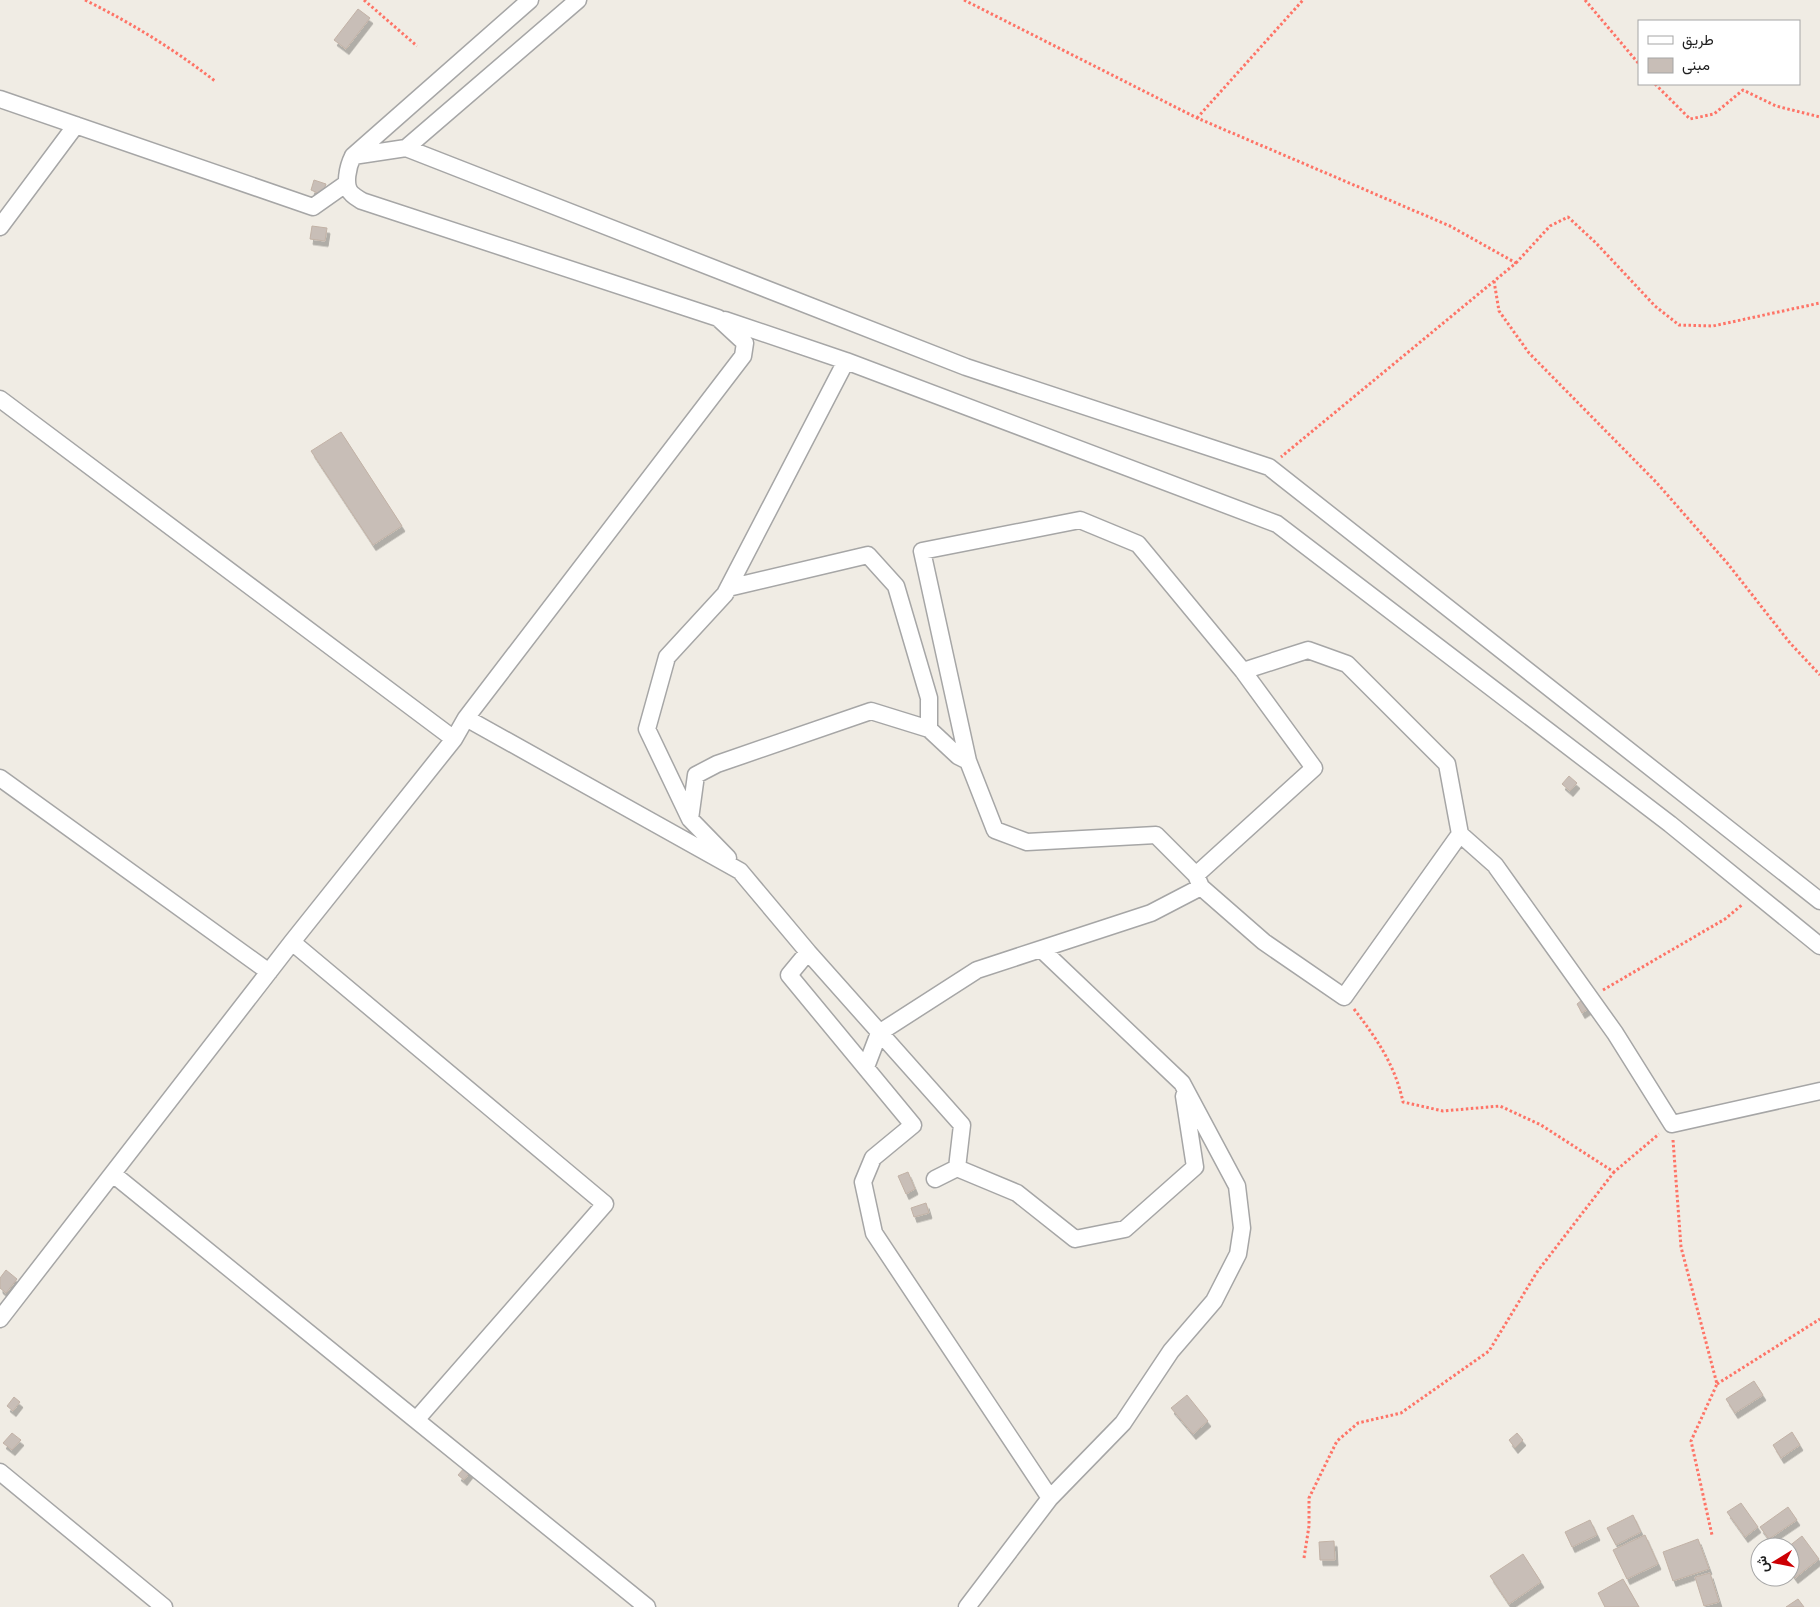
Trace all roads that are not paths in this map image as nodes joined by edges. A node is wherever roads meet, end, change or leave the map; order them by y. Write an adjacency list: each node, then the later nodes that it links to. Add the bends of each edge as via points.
1 (530, 0): 6 (street)
2 (578, 0): 5 (street)
3 (0, 99): 4 (street)
4 (76, 125): 7 (street, via 313,207); 8 (street)
5 (406, 148): 6 (street); 23 (street, via 966,367 1269,467)
6 (353, 156): 7 (street)
7 (347, 183): 9 (street, via 350,193 362,201)
8 (0, 227)
9 (718, 318): 10 (street); 14 (street, via 745,343 743,356)
10 (846, 361): 12 (street); 25 (street, via 1277,524 1670,824)
11 (0, 400): 16 (street)
12 (728, 588): 15 (street, via 868,555 896,586 929,698); 19 (street, via 667,657 647,729)
13 (1243, 671): 17 (street, via 1138,544 1080,520 922,551); 20 (street, via 1308,650 1348,664 1447,764); 22 (street, via 1314,768)
14 (466, 718): 16 (street); 21 (street)
15 (930, 729): 17 (street, via 958,756); 19 (street, via 871,711 717,764 696,775)
16 (454, 739): 24 (street)
17 (968, 761): 22 (street, via 995,830 1027,842 1156,835)
18 (0, 778): 28 (street)
19 (690, 819): 21 (street)
20 (1460, 834): 22 (street, via 1344,997 1264,942); 32 (street, via 1495,865 1615,1034 1672,1124)
21 (740, 871): 27 (street)
22 (1198, 881): 26 (street, via 1151,913)
23 (1820, 901)
24 (292, 942): 28 (street); 37 (street, via 605,1204)
25 (1820, 946)
26 (1041, 949): 29 (street, via 977,970); 31 (street)
27 (808, 952): 29 (street); 30 (street, via 789,975)
28 (269, 972): 34 (street)
29 (879, 1033): 30 (street); 33 (street, via 962,1125)
30 (866, 1068): 39 (street, via 913,1125 874,1158 863,1182 874,1233)
31 (1182, 1083): 33 (street, via 1195,1167 1125,1229 1075,1239 1017,1192); 39 (street, via 1237,1186 1242,1228 1238,1254 1214,1301 1171,1351 1123,1424)
32 (1820, 1090)
33 (957, 1168): 35 (street)
34 (113, 1174): 36 (street); 37 (street)
35 (935, 1178)
36 (0, 1319)
37 (416, 1420): 41 (street)
38 (0, 1472): 40 (street)
39 (1050, 1498): 42 (street)
40 (164, 1607)
41 (647, 1607)
42 (967, 1607)

